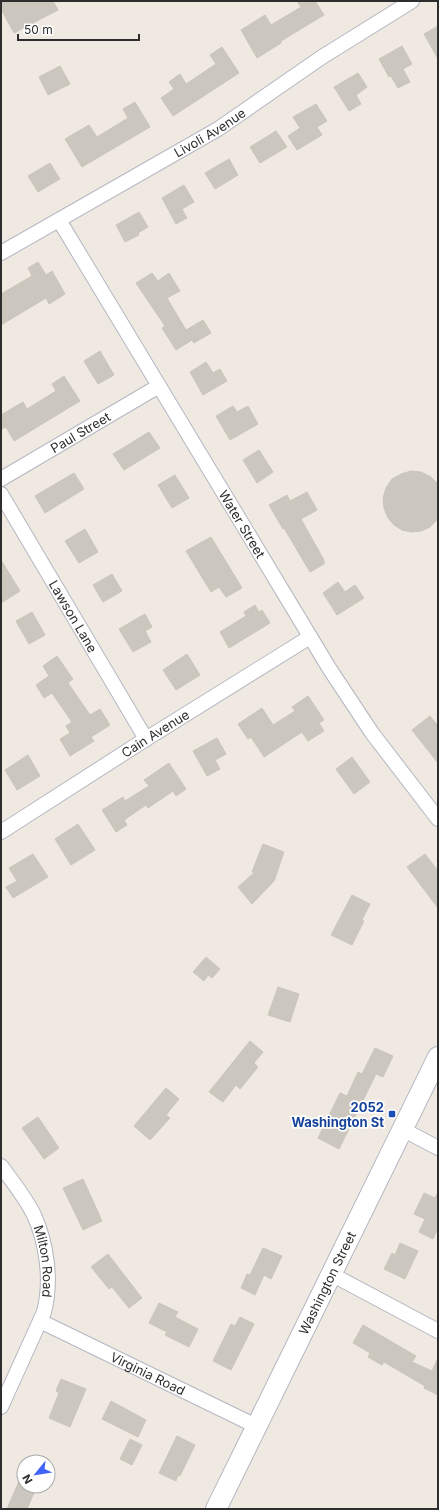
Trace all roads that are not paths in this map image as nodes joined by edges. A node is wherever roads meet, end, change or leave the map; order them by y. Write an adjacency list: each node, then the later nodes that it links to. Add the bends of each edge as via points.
1 (412, 1): 2 (street, Livoli Avenue, via 322,57 218,129)
2 (59, 220): 3 (street, Livoli Avenue); 4 (street, Water Street)
3 (1, 253)
4 (159, 386): 5 (street, Paul Street); 7 (street, Water Street)
5 (1, 479)
6 (1, 494): 8 (street, Lawson Lane)
7 (310, 637): 8 (street, Cain Avenue); 9 (street, Water Street, via 372,733)
8 (146, 739): 10 (street, Cain Avenue)
9 (438, 819)
10 (1, 832)
11 (438, 1057): 12 (main road, Washington Street)
12 (402, 1129): 13 (street); 15 (main road, Washington Street)
13 (438, 1148)
14 (1, 1166): 16 (street, Milton Road, via 27,1203 42,1242 48,1280 46,1303)
15 (331, 1274): 17 (street); 19 (main road, Washington Street)
16 (40, 1322): 18 (street, Milton Road); 19 (street, Virginia Road)
17 (438, 1331)
18 (1, 1407)
19 (256, 1426): 20 (main road, Washington Street)
20 (216, 1509)

